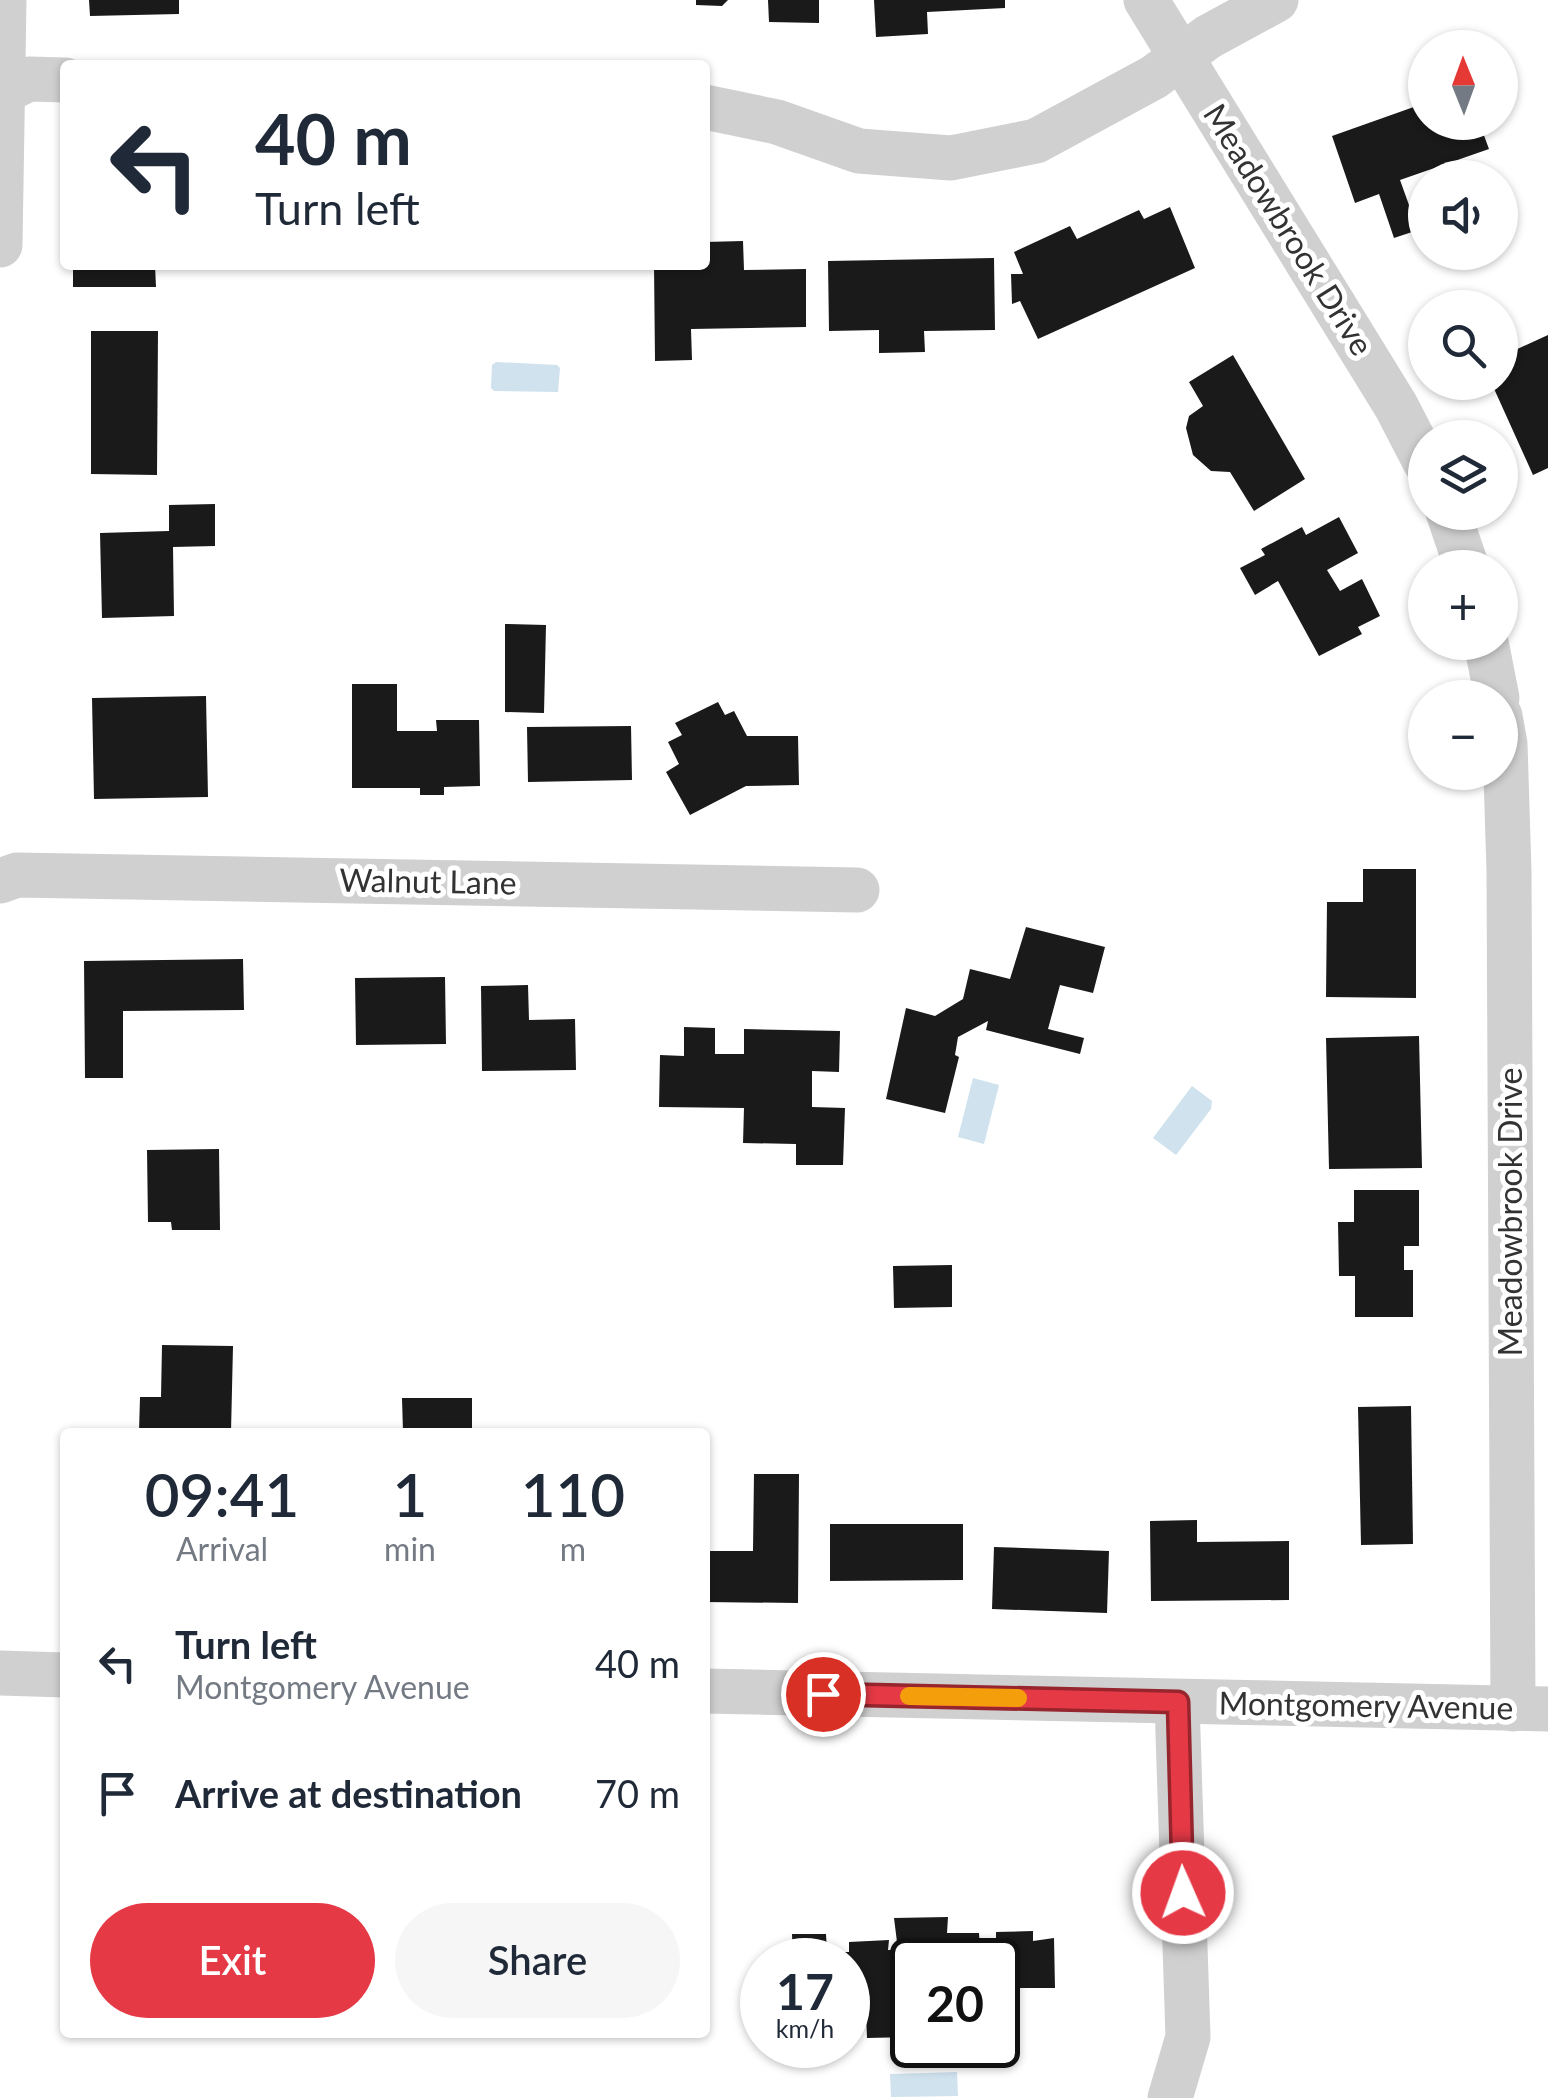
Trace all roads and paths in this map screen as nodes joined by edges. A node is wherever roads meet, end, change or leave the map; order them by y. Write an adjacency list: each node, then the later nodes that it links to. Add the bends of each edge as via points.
1 (4, 0): 6 (street)
2 (1146, 0): 4 (street, Meadowbrook Drive)
3 (1276, 0): 4 (street)
4 (1181, 56): 7 (street, via 1036,141 952,158 859,151); 9 (street, Meadowbrook Drive)
5 (60, 80): 6 (street, via 28,79)
6 (1, 99): 8 (street)
7 (710, 107)
8 (0, 245)
9 (1408, 429)
10 (1506, 790): 17 (street, Meadowbrook Drive)
11 (0, 881): 12 (street, Walnut Lane, via 17,875)
12 (858, 890)
13 (0, 1673): 14 (street)
14 (60, 1674)
15 (710, 1691): 16 (street, Montgomery Avenue)
16 (1178, 1702): 17 (street, Montgomery Avenue); 18 (street, via 1188,2037)
17 (1530, 1709)
18 (1170, 2098)

